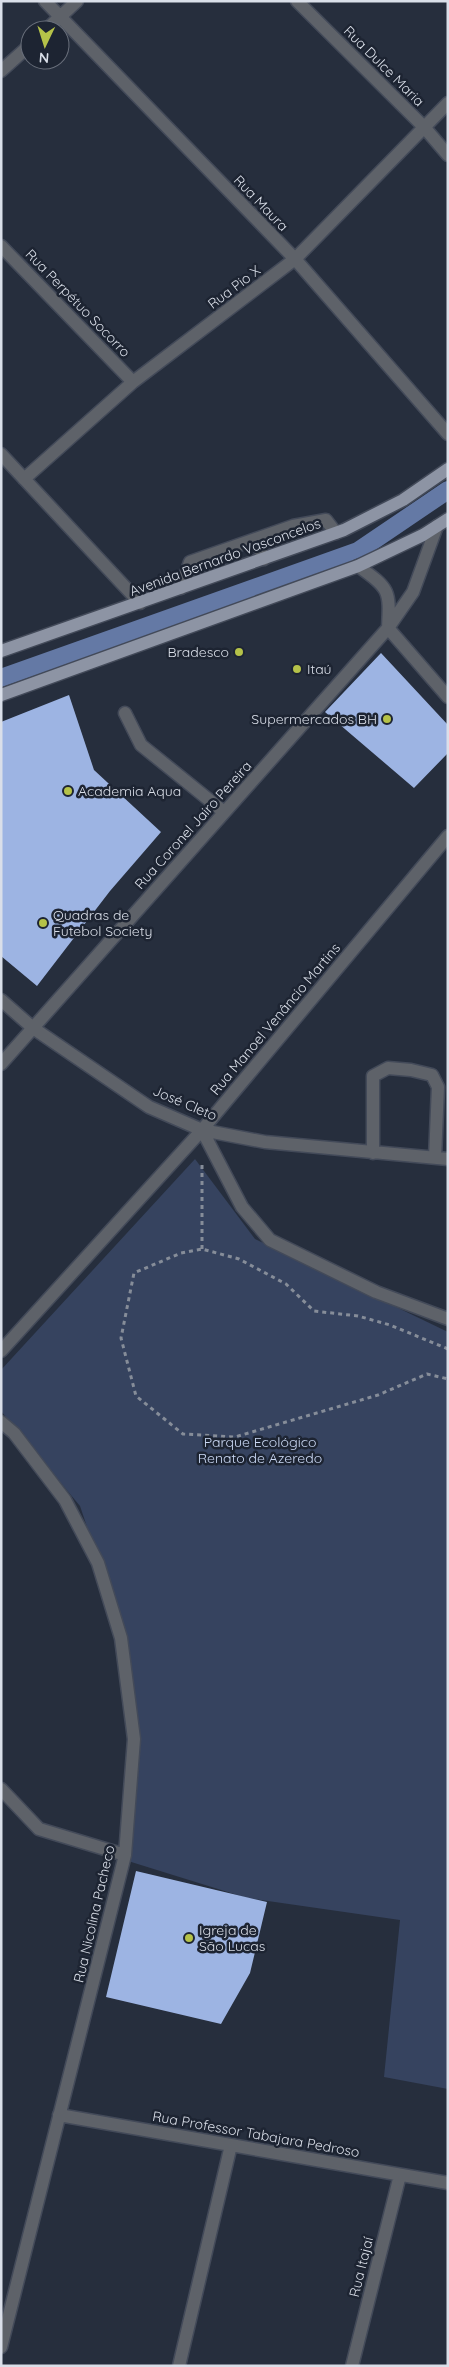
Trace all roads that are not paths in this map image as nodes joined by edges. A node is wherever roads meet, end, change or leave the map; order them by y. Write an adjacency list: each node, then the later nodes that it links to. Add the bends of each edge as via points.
1 (45, 1): 4 (street, Rua Maura)
2 (77, 1): 4 (street)
3 (297, 1): 9 (street, Rua Dulce Maria)
4 (60, 17): 5 (street); 12 (street, Rua Maura)
5 (57, 20)
6 (20, 54): 7 (street)
7 (1, 71)
8 (448, 103): 9 (street, Rua Pio X)
9 (424, 127): 10 (street, Rua Dulce Maria); 12 (street, Rua Pio X)
10 (448, 155)
11 (1, 246): 13 (street, Rua Perpétuo Socorro)
12 (295, 259): 13 (street, Rua Pio X); 14 (street, Rua Maura)
13 (133, 382): 17 (street, Rua Pio X)
14 (448, 434)
15 (1, 454): 17 (street)
16 (448, 469): 20 (main road, Avenida Bernardo Vasconcelos, via 386,510)
17 (24, 479): 25 (street)
18 (448, 518): 19 (main road)
19 (437, 526): 23 (main road); 26 (street, Rua Coronel Jairo Pereira, via 413,592)
20 (336, 533): 21 (street, via 326,520 293,526); 22 (main road, Avenida Bernardo Vasconcelos)
21 (256, 539): 22 (street); 24 (street, via 190,562)
22 (264, 559): 24 (main road, Avenida Bernardo Vasconcelos)
23 (358, 566): 26 (street, via 380,582 389,599); 28 (main road)
24 (181, 588): 25 (main road, Avenida Bernardo Vasconcelos)
25 (140, 603): 27 (main road, Avenida Bernardo Vasconcelos)
26 (388, 628): 29 (street); 31 (street, Rua Coronel Jairo Pereira)
27 (1, 651)
28 (1, 695)
29 (448, 697)
30 (125, 713): 31 (street, via 141,745)
31 (224, 812): 34 (street, Rua Coronel Jairo Pereira)
32 (448, 836): 36 (street, Rua Manoel Venâncio Martins)
33 (1, 1000): 34 (street, José Cleto)
34 (33, 1028): 35 (street, Rua Coronel Jairo Pereira); 36 (street, José Cleto, via 150,1107)
35 (1, 1064)
36 (202, 1130): 37 (street, José Cleto, via 265,1142); 39 (street, via 242,1206 270,1240 376,1292); 40 (street, Rua Manoel Venâncio Martins)
37 (373, 1153): 38 (street, José Cleto); 38 (street, via 373,1076 388,1068 432,1076 438,1086)
38 (441, 1158)
39 (448, 1319)
40 (1, 1351)
41 (1, 1422): 43 (street, Rua Nicolina Pacheco, via 14,1432 65,1500 98,1563 121,1638 134,1739)
42 (1, 1788): 43 (street, via 39,1829)
43 (125, 1855): 44 (street, Rua Nicolina Pacheco)
44 (59, 2115): 45 (street, Rua Professor Tabajara Pedroso); 48 (street, Rua Nicolina Pacheco)
45 (231, 2145): 46 (street, Rua Professor Tabajara Pedroso); 49 (street)
46 (400, 2175): 47 (street, Rua Professor Tabajara Pedroso); 50 (street, Rua Itajaí)
47 (448, 2183)
48 (1, 2347)
49 (179, 2366)
50 (352, 2366)

